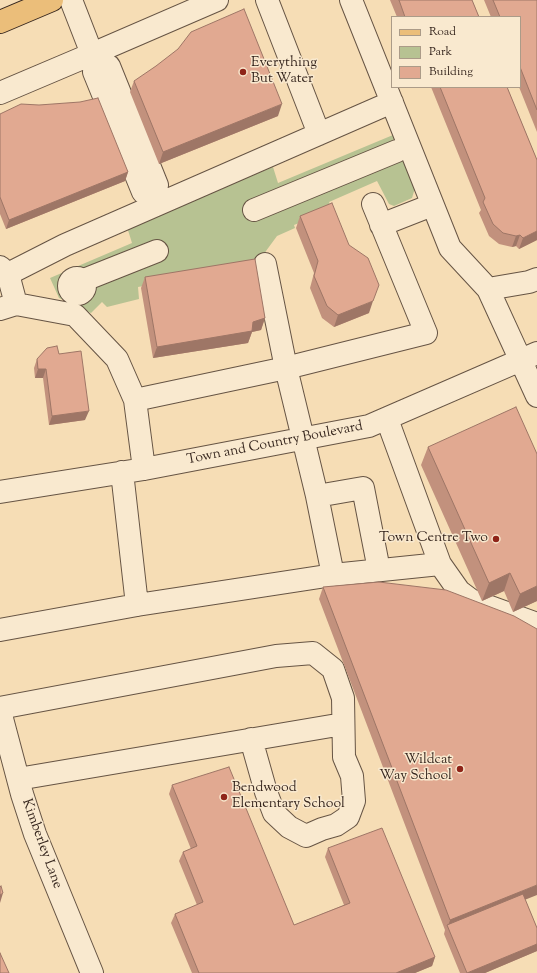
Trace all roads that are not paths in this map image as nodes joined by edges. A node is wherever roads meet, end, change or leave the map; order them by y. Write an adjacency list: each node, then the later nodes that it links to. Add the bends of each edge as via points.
1 (52, 0): 6 (main road)
2 (71, 0): 7 (street)
3 (217, 0): 7 (street)
4 (267, 0): 11 (street)
5 (351, 0): 10 (street)
6 (0, 22)
7 (92, 54): 8 (street)
8 (0, 93)
9 (112, 94): 13 (street)
10 (392, 102): 11 (street); 15 (street)
11 (319, 134): 20 (street)
12 (396, 151): 16 (street)
13 (142, 166)
14 (373, 204): 17 (street)
15 (432, 205): 17 (street); 23 (street, via 450,248)
16 (254, 210)
17 (381, 225): 26 (street, via 426,333)
18 (157, 251): 22 (street)
19 (266, 264): 26 (street)
20 (4, 270): 24 (street)
21 (537, 279): 23 (street)
22 (69, 288)
23 (488, 289): 25 (street)
24 (8, 307): 28 (street, via 75,315 118,359)
25 (529, 357): 27 (street); 29 (street, Town and Country Boulevard)
26 (286, 368): 28 (street); 30 (street)
27 (537, 396)
28 (135, 400): 31 (street)
29 (387, 419): 30 (street, Town and Country Boulevard, via 369,426); 35 (street)
30 (303, 439): 31 (street, Town and Country Boulevard); 34 (street)
31 (144, 469): 32 (street, Town and Country Boulevard)
32 (122, 472): 33 (street, Town and Country Boulevard); 38 (street)
33 (0, 492)
34 (317, 496): 36 (street, via 363,488); 37 (street)
35 (440, 564): 36 (street); 39 (street, via 459,591 471,600)
36 (379, 570): 37 (street)
37 (333, 574): 38 (street)
38 (138, 605): 40 (street)
39 (537, 624)
40 (0, 630)
41 (0, 708): 43 (street, via 276,656 313,654 333,669 343,698)
42 (0, 711): 45 (street, Kimberley Lane)
43 (343, 724): 44 (street); 44 (street, via 344,757 352,776 354,801 348,817 336,825 306,836 289,827 274,813)
44 (251, 739): 45 (street)
45 (11, 773): 46 (street, Kimberley Lane)
46 (92, 973)

